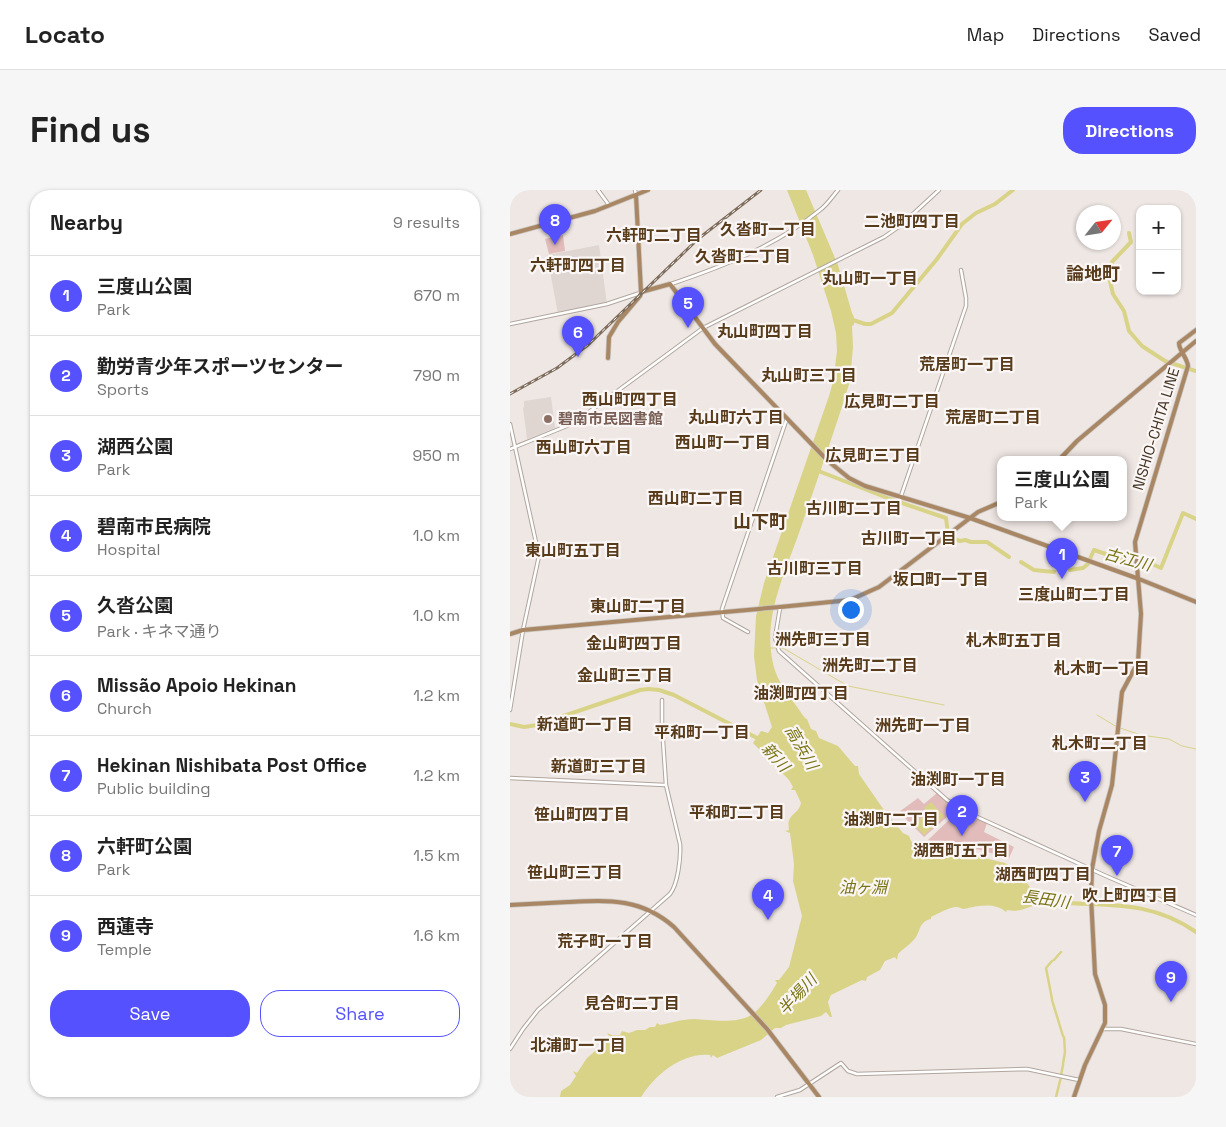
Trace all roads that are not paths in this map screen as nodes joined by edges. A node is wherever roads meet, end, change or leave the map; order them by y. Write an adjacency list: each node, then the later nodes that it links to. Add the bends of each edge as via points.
1 (598, 190): 7 (street)
2 (635, 190): 6 (street)
3 (648, 190): 6 (main road)
4 (838, 190): 10 (street, via 820,211 754,252)
5 (939, 190): 13 (street, via 896,229)
6 (636, 195): 7 (main road); 11 (main road)
7 (609, 205): 8 (main road)
8 (510, 234)
9 (961, 270): 23 (street, via 966,306)
10 (670, 284): 11 (main road); 13 (main road)
11 (642, 292): 12 (street, via 607,304); 17 (main road, via 609,337)
12 (510, 324)
13 (703, 328): 18 (main road, via 718,348); 20 (street, via 574,423)
14 (1196, 330): 16 (main road, NISHIO-CHITA LINE, via 1179,342)
15 (1196, 341): 16 (main road)
16 (1182, 352): 22 (main road); 26 (main road, NISHIO-CHITA LINE, via 1188,366 1136,536)
17 (608, 358)
18 (787, 418): 23 (main road, via 849,478); 29 (street)
19 (510, 424): 20 (street)
20 (515, 447): 21 (street); 30 (street, via 538,556)
21 (510, 449)
22 (1063, 456)
23 (901, 496): 25 (main road)
24 (997, 504): 25 (main road)
25 (970, 518): 26 (main road); 28 (main road, via 868,593 840,602)
26 (1139, 580): 27 (main road); 37 (main road, NISHIO-CHITA LINE, via 1138,662 1122,692 1112,785)
27 (1196, 602)
28 (779, 607): 29 (main road); 37 (street, via 775,638 780,652 947,800 964,811)
29 (721, 613): 30 (main road); 31 (street, via 723,618)
30 (523, 630): 32 (main road); 34 (street)
31 (748, 632)
32 (510, 634)
33 (662, 700): 36 (street)
34 (510, 710)
35 (510, 778): 36 (street)
36 (666, 785): 39 (street, via 680,851 674,888)
37 (1092, 869): 40 (street); 41 (main road, NISHIO-CHITA LINE, via 1090,898 1095,977 1105,1007)
38 (510, 905): 39 (main road, via 617,900)
39 (651, 911): 43 (street, via 538,1010); 45 (main road, via 674,927 752,1011)
40 (1196, 915)
41 (1103, 1029): 42 (street); 44 (main road, NISHIO-CHITA LINE)
42 (1196, 1044)
43 (510, 1049)
44 (1080, 1080): 45 (street, via 1027,1069 857,1074 848,1071 842,1063); 48 (main road, NISHIO-CHITA LINE)
45 (810, 1084): 46 (street); 47 (main road)
46 (777, 1097)
47 (820, 1097)
48 (1074, 1097)

